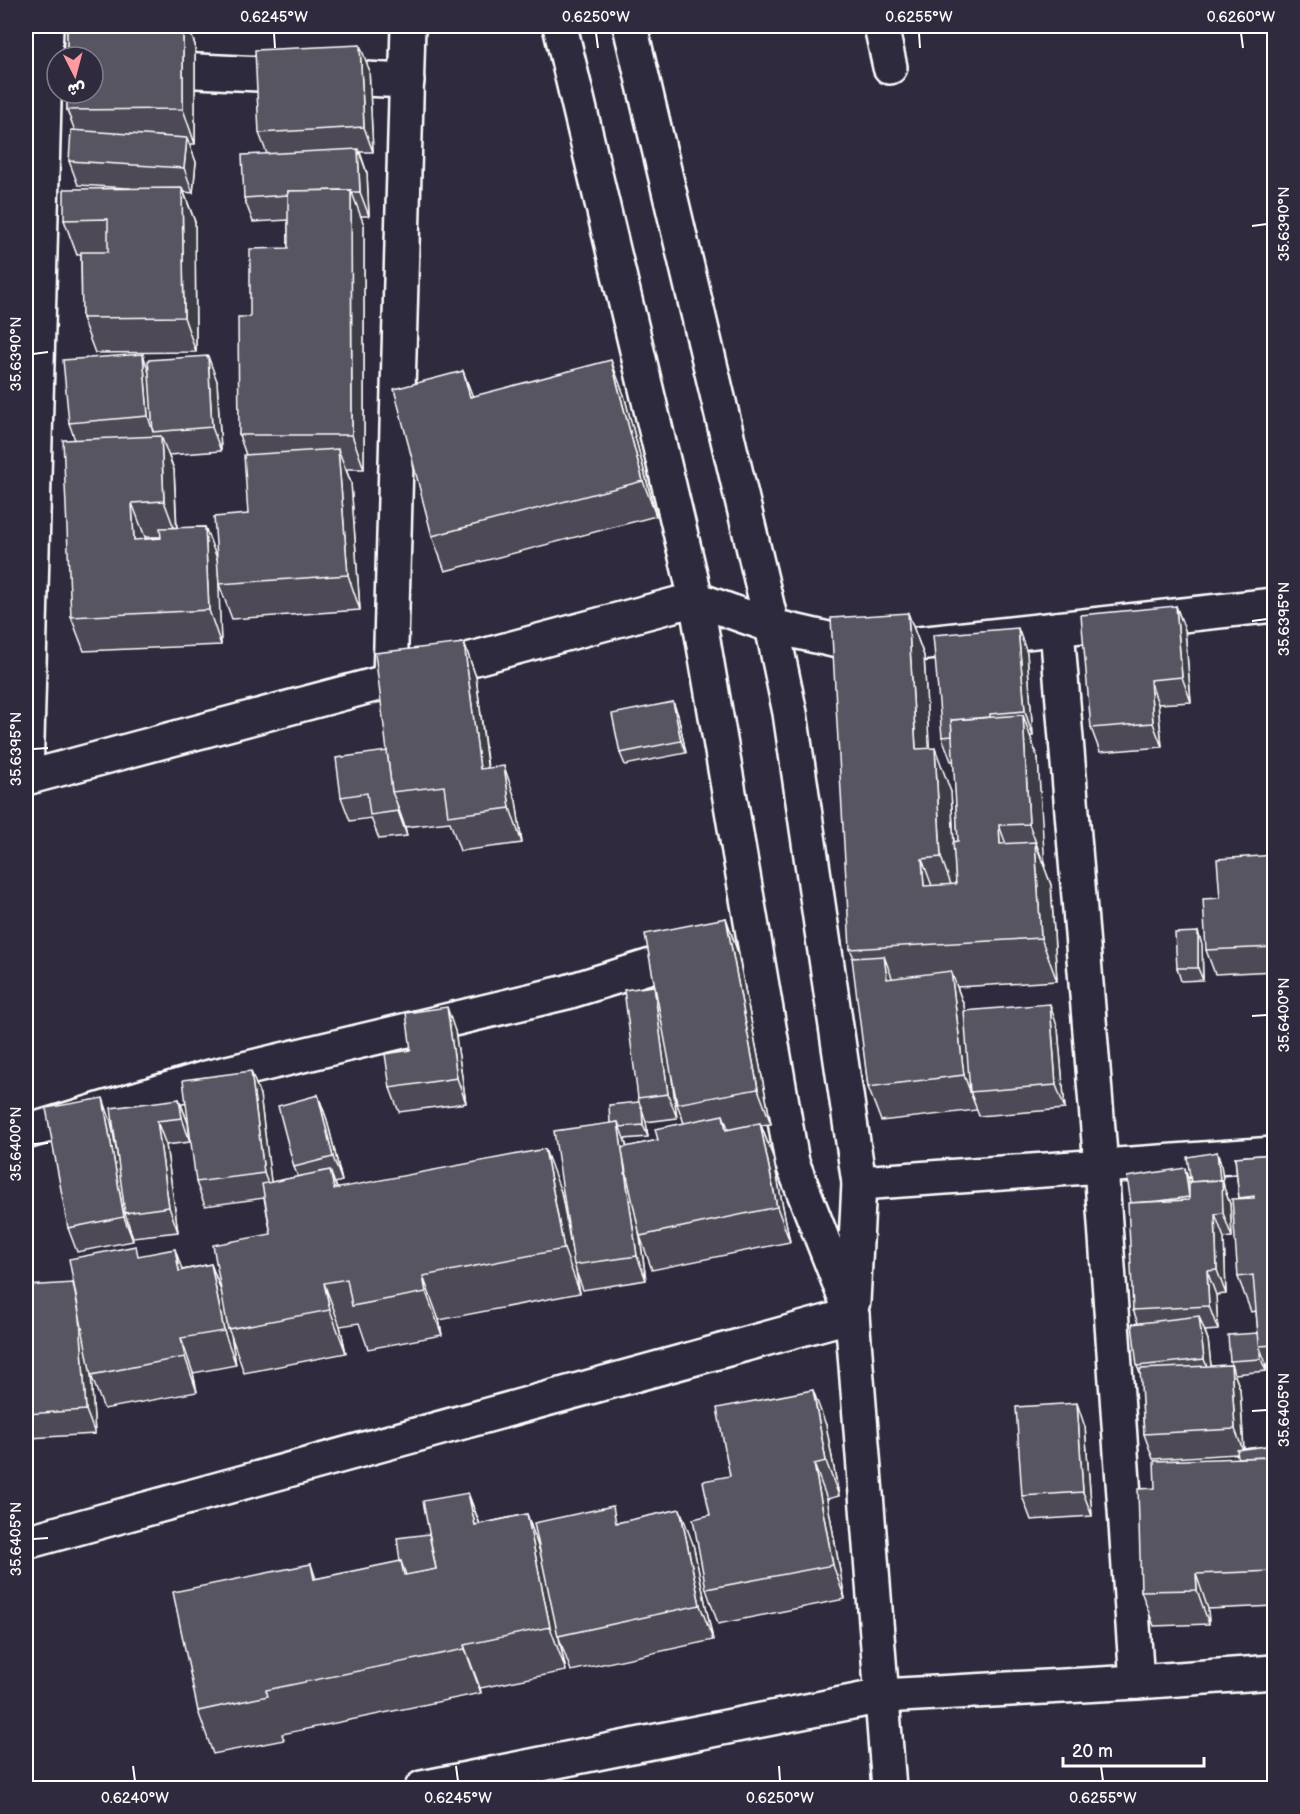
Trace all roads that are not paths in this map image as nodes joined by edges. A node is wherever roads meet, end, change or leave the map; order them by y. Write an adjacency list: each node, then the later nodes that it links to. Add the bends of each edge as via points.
1 (46, 26): 6 (street)
2 (408, 26): 9 (street)
3 (560, 26): 10 (street)
4 (630, 26): 12 (street)
5 (881, 26): 8 (street)
6 (43, 64): 15 (street)
7 (105, 67): 9 (street)
8 (890, 67)
9 (407, 81): 14 (street)
10 (696, 599): 12 (street); 14 (street); 16 (street)
11 (1275, 605): 13 (street)
12 (772, 626): 13 (street, via 872,649); 20 (street, via 792,724)
13 (1057, 629): 19 (street)
14 (390, 681): 15 (street)
15 (26, 778)
16 (752, 935): 17 (street, via 567,992 206,1078); 21 (street, via 792,1162)
17 (26, 1132)
18 (1275, 1154): 19 (street)
19 (1101, 1166): 20 (street); 24 (street)
20 (858, 1183): 21 (street)
21 (852, 1315): 22 (street); 25 (street)
22 (26, 1542)
23 (1275, 1672): 24 (street)
24 (1137, 1682): 25 (street)
25 (882, 1696): 26 (street); 27 (street)
26 (422, 1788)
27 (889, 1788)

